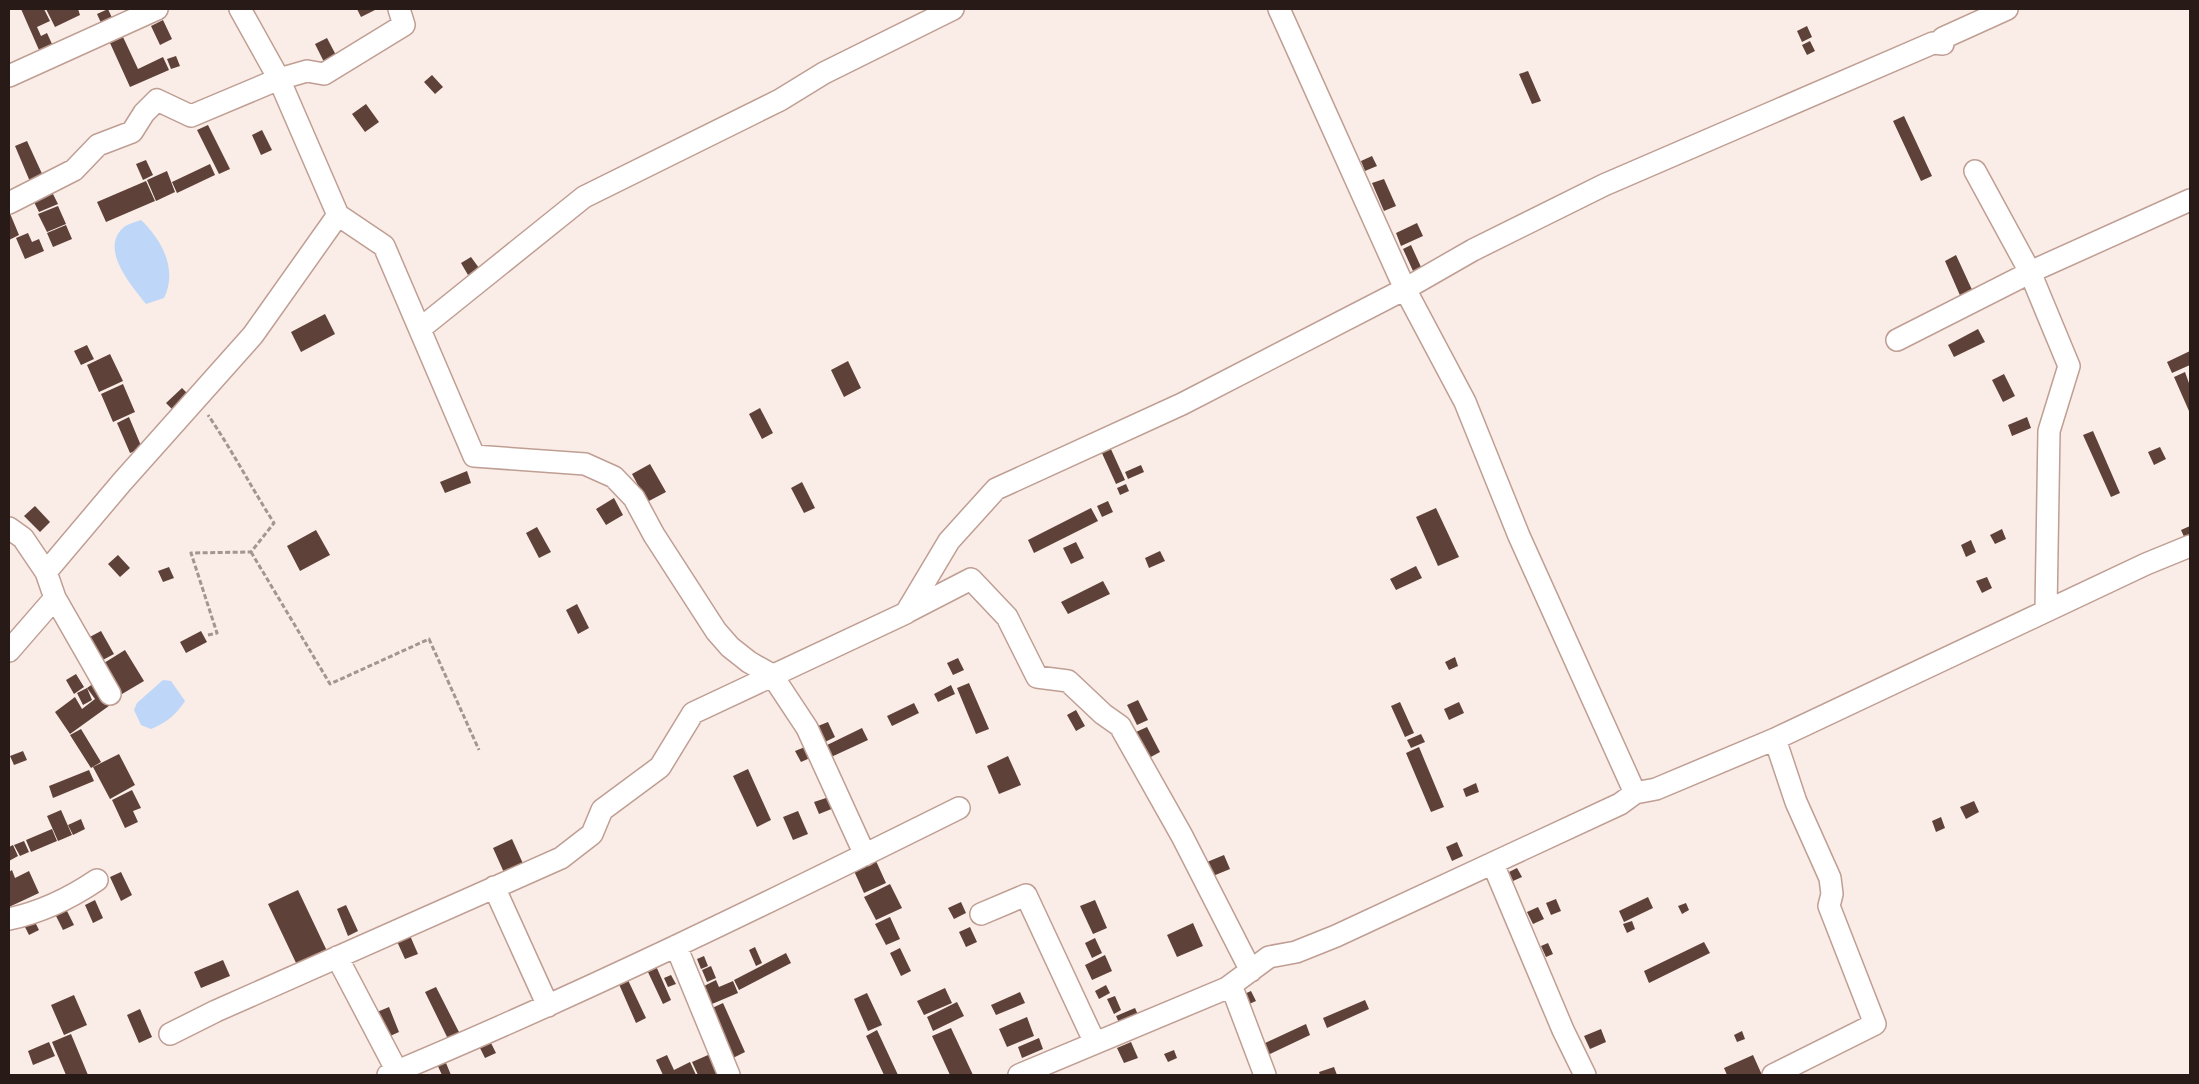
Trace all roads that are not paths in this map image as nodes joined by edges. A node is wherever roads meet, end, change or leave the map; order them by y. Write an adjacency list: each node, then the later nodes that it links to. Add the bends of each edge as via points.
1 (157, 9): 7 (street)
2 (240, 9): 8 (street)
3 (399, 9): 8 (street, via 404,25 324,74 307,71)
4 (953, 9): 15 (street, via 584,197)
5 (1279, 9): 14 (street)
6 (2007, 9): 14 (street, via 1943,38 1943,44 1933,43 1604,185)
7 (9, 76)
8 (278, 80): 11 (street, via 191,116 157,100 132,132 98,145 74,170); 12 (street)
9 (1975, 171): 13 (street)
10 (2190, 200): 13 (street)
11 (9, 203)
12 (338, 215): 15 (street, via 384,246); 19 (street, via 253,335)
13 (2030, 272): 16 (street); 21 (street, via 2069,366 2049,431)
14 (1405, 288): 22 (street, via 1182,404 996,489 949,541); 27 (street, via 1465,402 1519,536)
15 (421, 328): 24 (street, via 474,456 585,464 614,476 634,498 716,631 749,662)
16 (1897, 340)
17 (9, 528): 19 (street, via 23,538)
18 (2190, 546): 21 (street)
19 (46, 572): 20 (street)
20 (55, 598): 23 (street); 25 (street)
21 (2046, 610): 26 (street)
22 (906, 613): 24 (street); 37 (street, via 971,579 1007,618 1037,677 1068,681 1102,714 1120,726 1182,836)
23 (9, 651)
24 (772, 675): 29 (street, via 806,728); 32 (street, via 693,713 660,767 602,810 592,834 561,858)
25 (110, 694)
26 (1775, 740): 27 (street, via 1656,788); 47 (street, via 1796,802 1830,878 1832,894 1829,906 1875,1024)
27 (1635, 793): 30 (street, via 1620,804)
28 (958, 808): 29 (street)
29 (865, 855): 35 (street)
30 (1493, 864): 37 (street, via 1304,949 1269,957); 46 (street)
31 (97, 880): 34 (street, via 72,897)
32 (494, 887): 36 (street); 39 (street)
33 (981, 914): 41 (street, via 1026,895)
34 (9, 919)
35 (676, 946): 39 (street); 43 (street)
36 (337, 957): 40 (street); 42 (street)
37 (1251, 971): 38 (street)
38 (1231, 985): 41 (street); 45 (street)
39 (548, 1006): 42 (street)
40 (170, 1034)
41 (1095, 1044): 44 (street)
42 (394, 1074)
43 (729, 1075)
44 (1019, 1075)
45 (1265, 1075)
46 (1585, 1075)
47 (1773, 1075)

